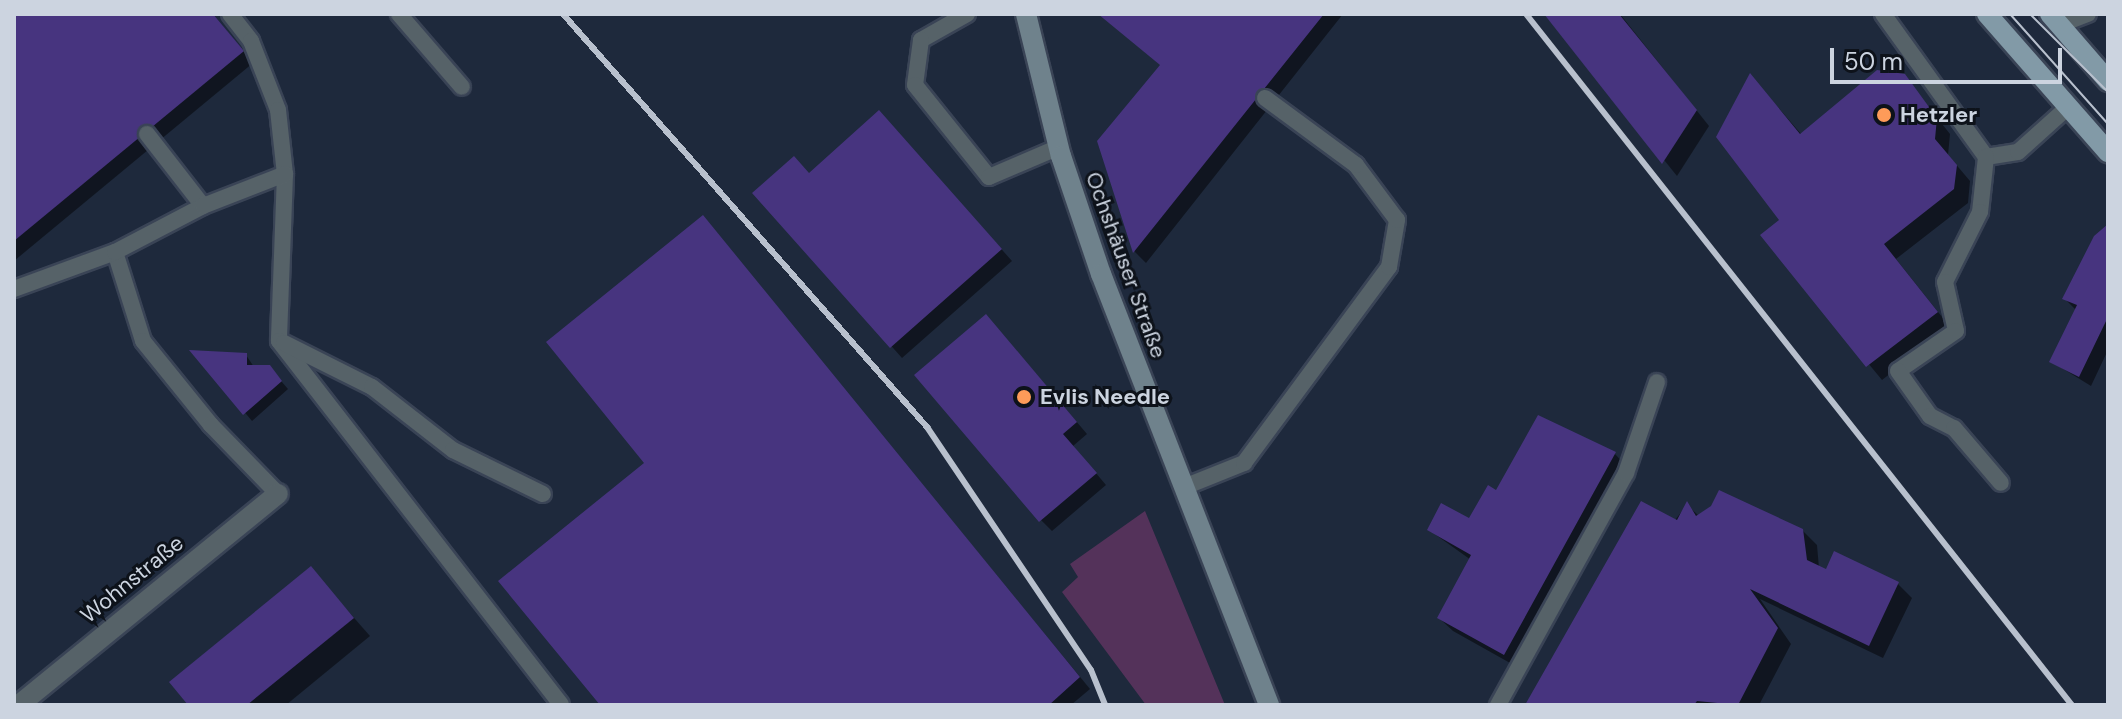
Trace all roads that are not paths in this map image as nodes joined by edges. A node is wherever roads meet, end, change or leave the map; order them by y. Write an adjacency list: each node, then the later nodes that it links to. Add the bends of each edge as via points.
1 (230, 14): 17 (lane, via 251,41 278,110)
2 (399, 14): 10 (lane)
3 (967, 14): 14 (lane, via 921,40 915,85 989,177)
4 (1026, 14): 14 (street, Ochshäuser Straße)
5 (1883, 14): 16 (lane)
6 (1987, 14): 12 (main road)
7 (2088, 14): 8 (lane)
8 (2055, 20): 9 (main road)
9 (2108, 81)
10 (462, 87)
11 (1265, 98): 24 (lane, via 1356,165 1397,220 1389,267 1244,463)
12 (2069, 106): 15 (main road); 16 (lane, via 2018,152)
13 (147, 134): 18 (lane)
14 (1059, 147): 24 (street, Ochshäuser Straße, via 1101,274)
15 (2108, 152)
16 (1986, 157): 23 (lane, via 1980,212 1945,282 1956,331 1898,371 1930,416 1954,428)
17 (285, 174): 18 (lane); 21 (lane)
18 (203, 206): 19 (lane)
19 (115, 252): 20 (lane); 25 (lane, via 143,341 211,425)
20 (14, 289)
21 (279, 341): 26 (lane, via 372,387 453,450); 28 (lane)
22 (1657, 382): 30 (lane, via 1626,473)
23 (2001, 483)
24 (1184, 487): 29 (street, Ochshäuser Straße)
25 (278, 494): 27 (street, Wohnstraße)
26 (543, 494)
27 (19, 705)
28 (561, 705)
29 (1269, 705)
30 (1498, 705)

